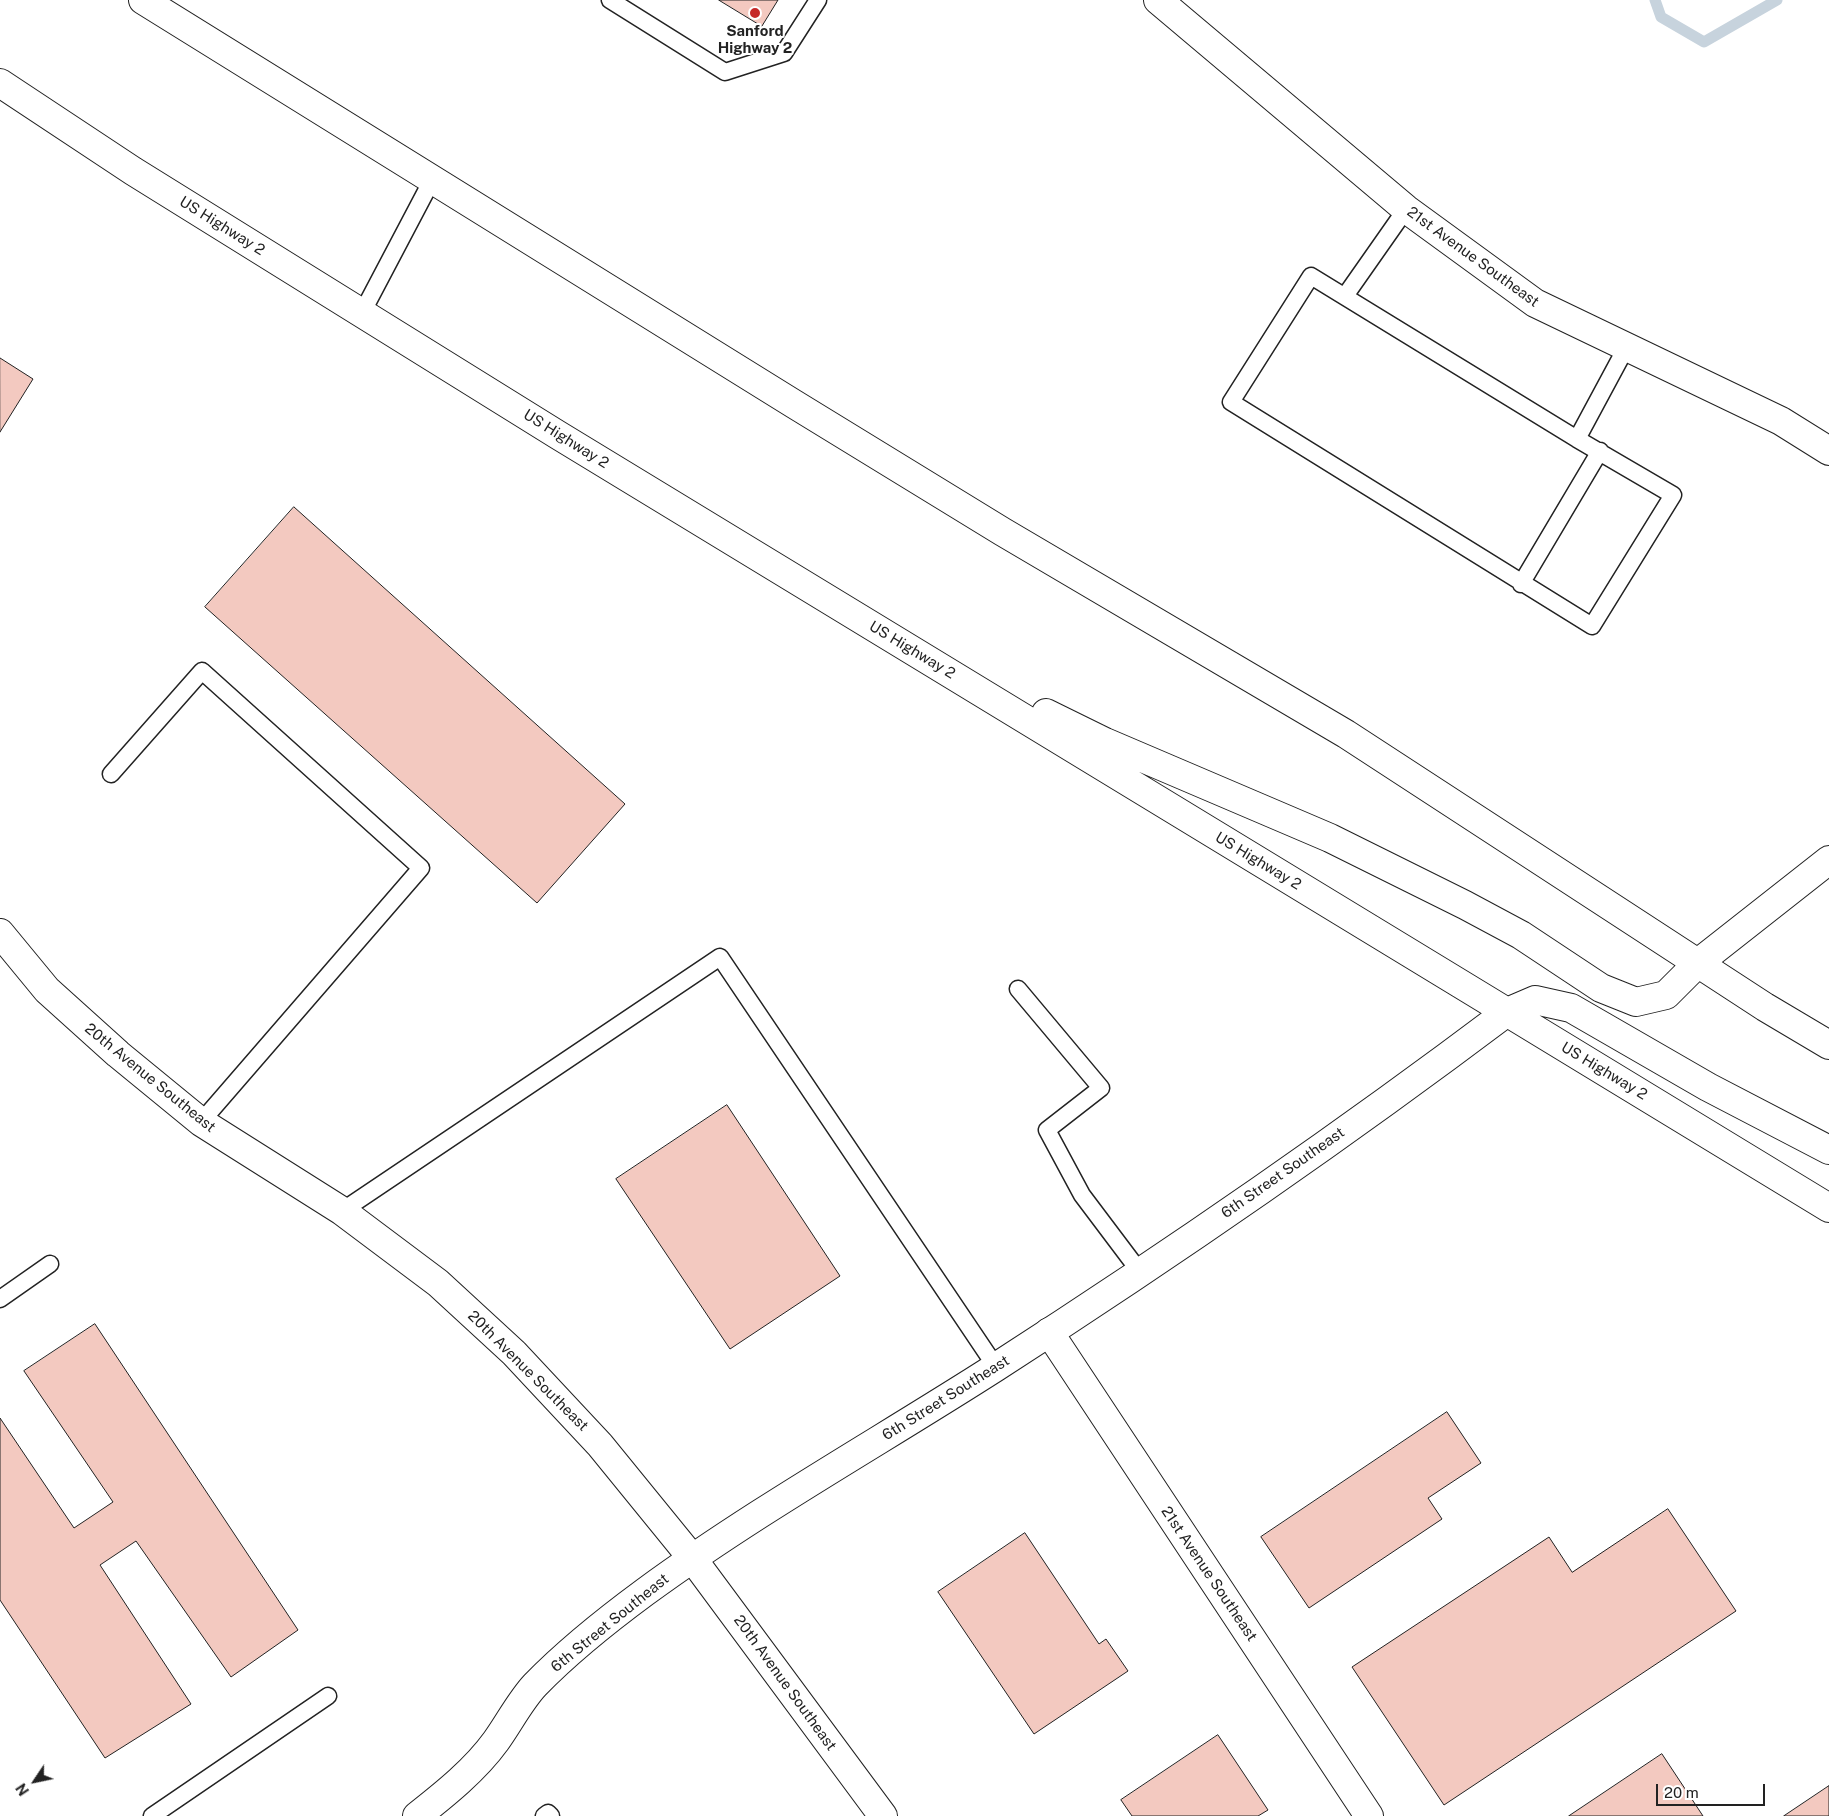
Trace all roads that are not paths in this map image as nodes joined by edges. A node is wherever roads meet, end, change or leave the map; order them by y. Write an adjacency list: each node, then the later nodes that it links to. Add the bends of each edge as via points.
1 (143, 0): 6 (main road)
2 (610, 0): 3 (lane, via 724,72 784,53)
3 (818, 0)
4 (1158, 0): 7 (main road, 21st Avenue Southeast)
5 (0, 83): 9 (main road, US Highway 2, via 133,171)
6 (432, 180): 9 (lane); 19 (main road, via 1004,532 1346,734)
7 (1406, 209): 8 (lane); 10 (main road, 21st Avenue Southeast, via 1535,303)
8 (1345, 296): 11 (lane); 14 (lane, via 1312,276 1231,402)
9 (362, 313): 15 (main road, US Highway 2)
10 (1627, 346): 11 (lane); 13 (main road, 21st Avenue Southeast, via 1781,421)
11 (1577, 439): 12 (lane)
12 (1600, 451): 14 (lane); 14 (lane, via 1673,495 1592,626)
13 (1829, 451)
14 (1521, 584)
15 (893, 638): 19 (main road, via 1105,742 1356,851 1520,935 1601,988 1636,1002 1666,995); 21 (main road, US Highway 2)
16 (111, 774): 23 (lane, via 202,671 421,868)
17 (1829, 860): 19 (main road)
18 (0, 933): 23 (main road, 20th Avenue Southeast, via 47,990)
19 (1698, 963): 22 (main road)
20 (1018, 989): 28 (lane, via 1101,1088 1047,1130 1082,1195)
21 (1507, 1012): 24 (main road, 6th Street Southeast, via 1535,1000 1571,1008 1708,1087); 25 (main road, US Highway 2); 28 (main road, 6th Street Southeast, via 1409,1086)
22 (1829, 1045)
23 (201, 1122): 26 (main road, 20th Avenue Southeast)
24 (1829, 1150)
25 (1829, 1208)
26 (342, 1212): 31 (lane, via 720,957); 32 (main road, 20th Avenue Southeast, via 438,1283 514,1352 600,1445)
27 (50, 1264): 29 (lane)
28 (1140, 1272): 30 (main road, 6th Street Southeast)
29 (0, 1299)
30 (1049, 1332): 31 (main road, 6th Street Southeast); 39 (main road, 21st Avenue Southeast)
31 (996, 1367): 32 (main road, 6th Street Southeast)
32 (692, 1558): 34 (main road, 20th Avenue Southeast); 36 (main road, 6th Street Southeast, via 591,1634 534,1686 494,1744 446,1794)
33 (328, 1696): 35 (lane)
34 (875, 1813)
35 (152, 1816)
36 (417, 1816)
37 (544, 1816): 38 (lane, via 548,1813)
38 (551, 1816)
39 (1369, 1816)

